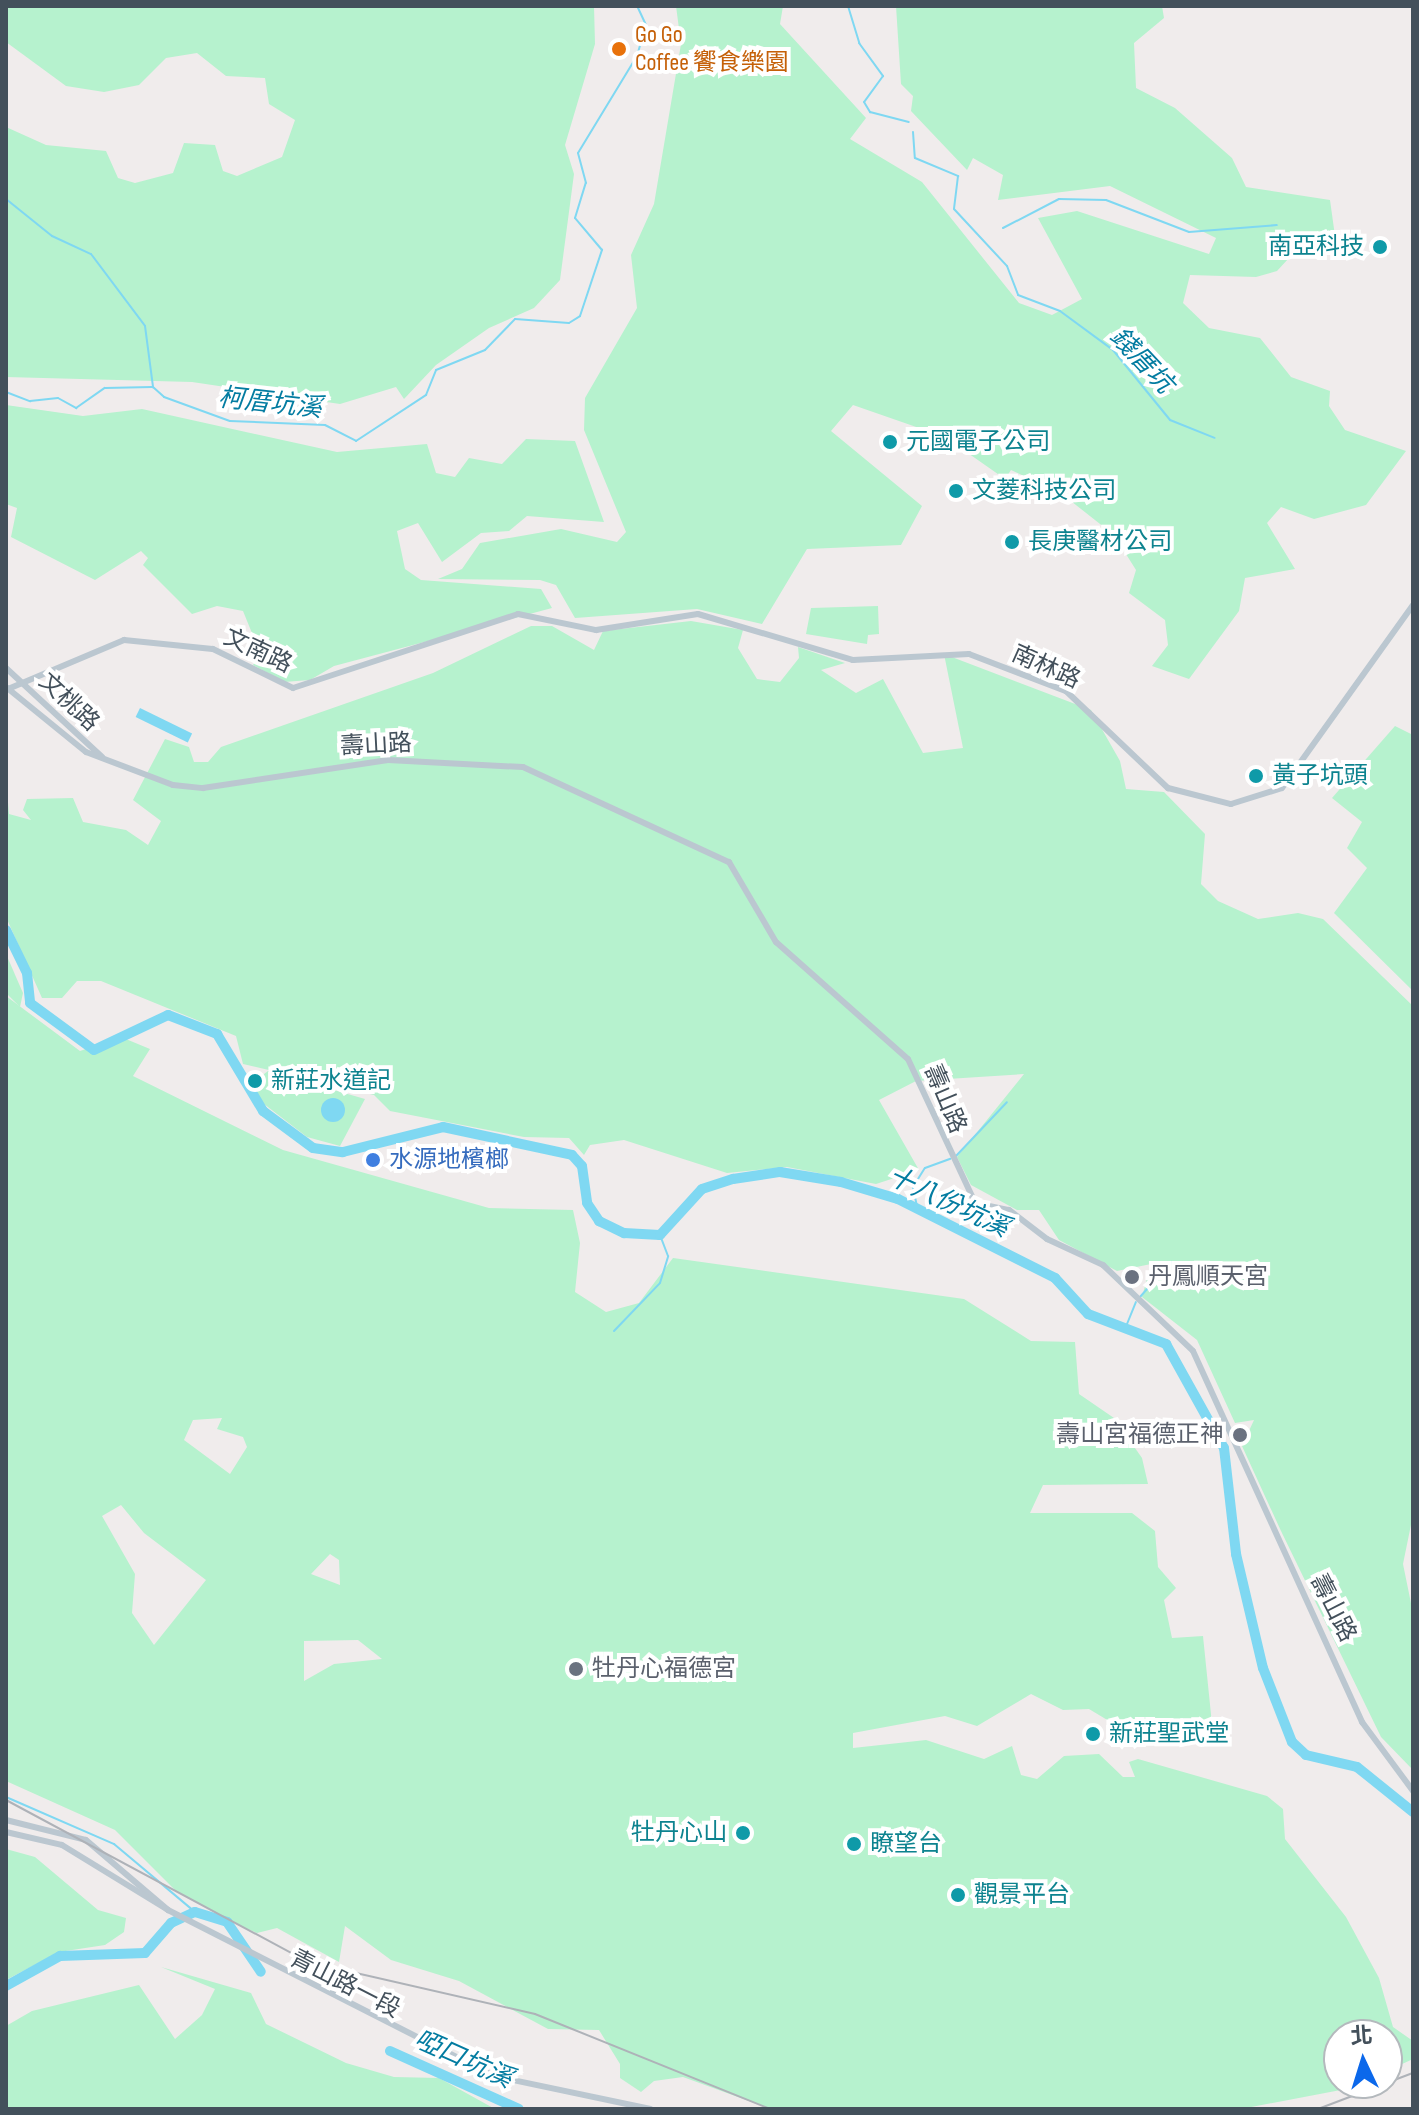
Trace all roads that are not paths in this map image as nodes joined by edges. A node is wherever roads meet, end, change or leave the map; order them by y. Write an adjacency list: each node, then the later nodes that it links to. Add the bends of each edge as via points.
1 (1413, 605): 2 (street, 南林路, via 1297,771 1269,797 1231,804 1168,788 1066,691 969,654 853,660 698,614 596,630)
2 (539, 615): 4 (street, 文南路, via 510,616 301,687 275,683 213,649 139,639)
3 (6, 668): 4 (street, 文桃路)
4 (21, 681): 5 (street, 文南路); 6 (street, 文桃路)
5 (7, 688): 6 (street, 文桃路, via 60,734)
6 (108, 762): 7 (street, 文桃路)
7 (156, 779): 8 (street, 壽山路, via 195,788 388,760 498,764 543,773 719,856 744,878 776,942 908,1059 975,1203 1009,1210 1047,1239 1096,1260 1193,1351 1362,1722)
8 (1413, 1791)
9 (6, 1820): 11 (street, via 86,1840)
10 (6, 1832): 11 (street, via 79,1853)
11 (168, 1910): 12 (street, 青山路一段, via 494,2076)
12 (651, 2109)

